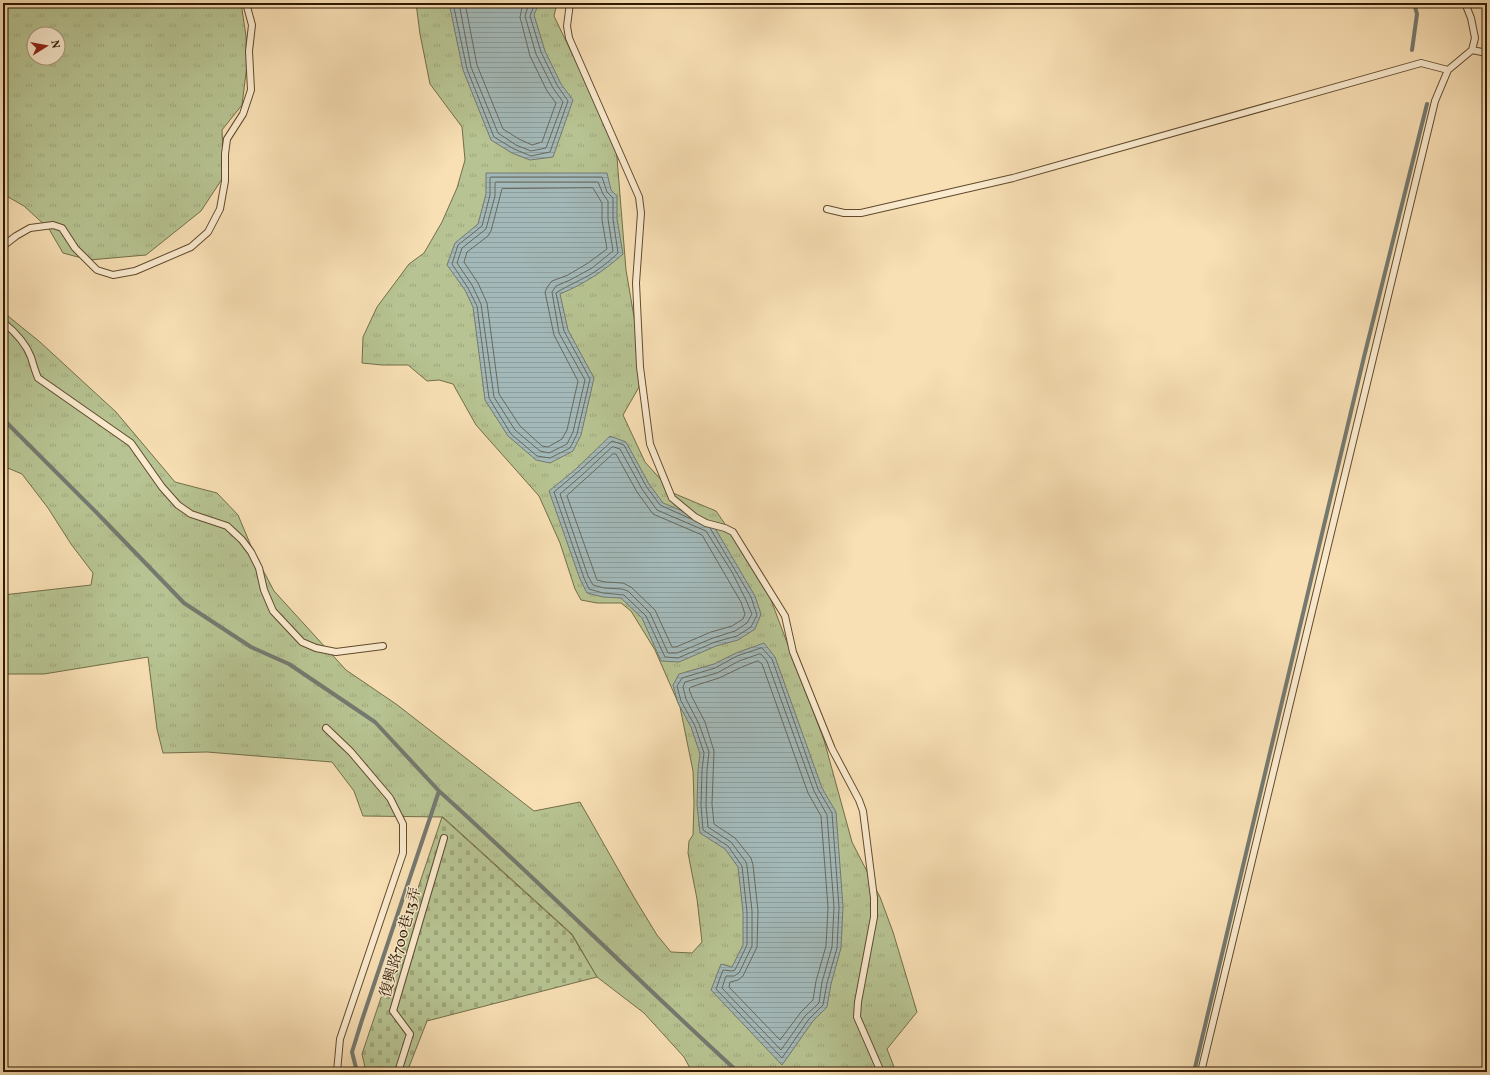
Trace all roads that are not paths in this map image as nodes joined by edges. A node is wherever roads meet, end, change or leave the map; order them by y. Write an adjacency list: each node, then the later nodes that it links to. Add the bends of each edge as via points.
1 (246, 3): 8 (lane, via 252,25 249,51 252,90 243,114 227,139 225,181 220,208 208,232 191,247 135,271 113,275 97,270 75,248 62,228 53,225 30,228)
2 (570, 3): 15 (lane, via 567,26 569,38 639,197 641,213 636,283 640,367 650,444 672,498 695,517 733,532 785,616 793,652 801,673 832,749 863,811 874,917 857,1017)
3 (1465, 3): 4 (lane, via 1475,38)
4 (1472, 50): 5 (lane); 6 (lane)
5 (1487, 53)
6 (1448, 70): 7 (lane, via 1421,63 1013,178 861,213); 16 (lane, via 1435,101)
7 (827, 209)
8 (3, 246)
9 (3, 322): 10 (lane, via 24,344 38,378 131,443 178,505 191,514 227,526 242,540 259,568 264,590 273,611 302,642 336,652)
10 (383, 646)
11 (326, 728): 13 (lane, via 390,798 403,824 402,853 340,1039)
12 (444, 838): 14 (lane, 復興路700巷13弄, via 393,1011 410,1034)
13 (337, 1072)
14 (398, 1072)
15 (881, 1072)
16 (1202, 1072)

